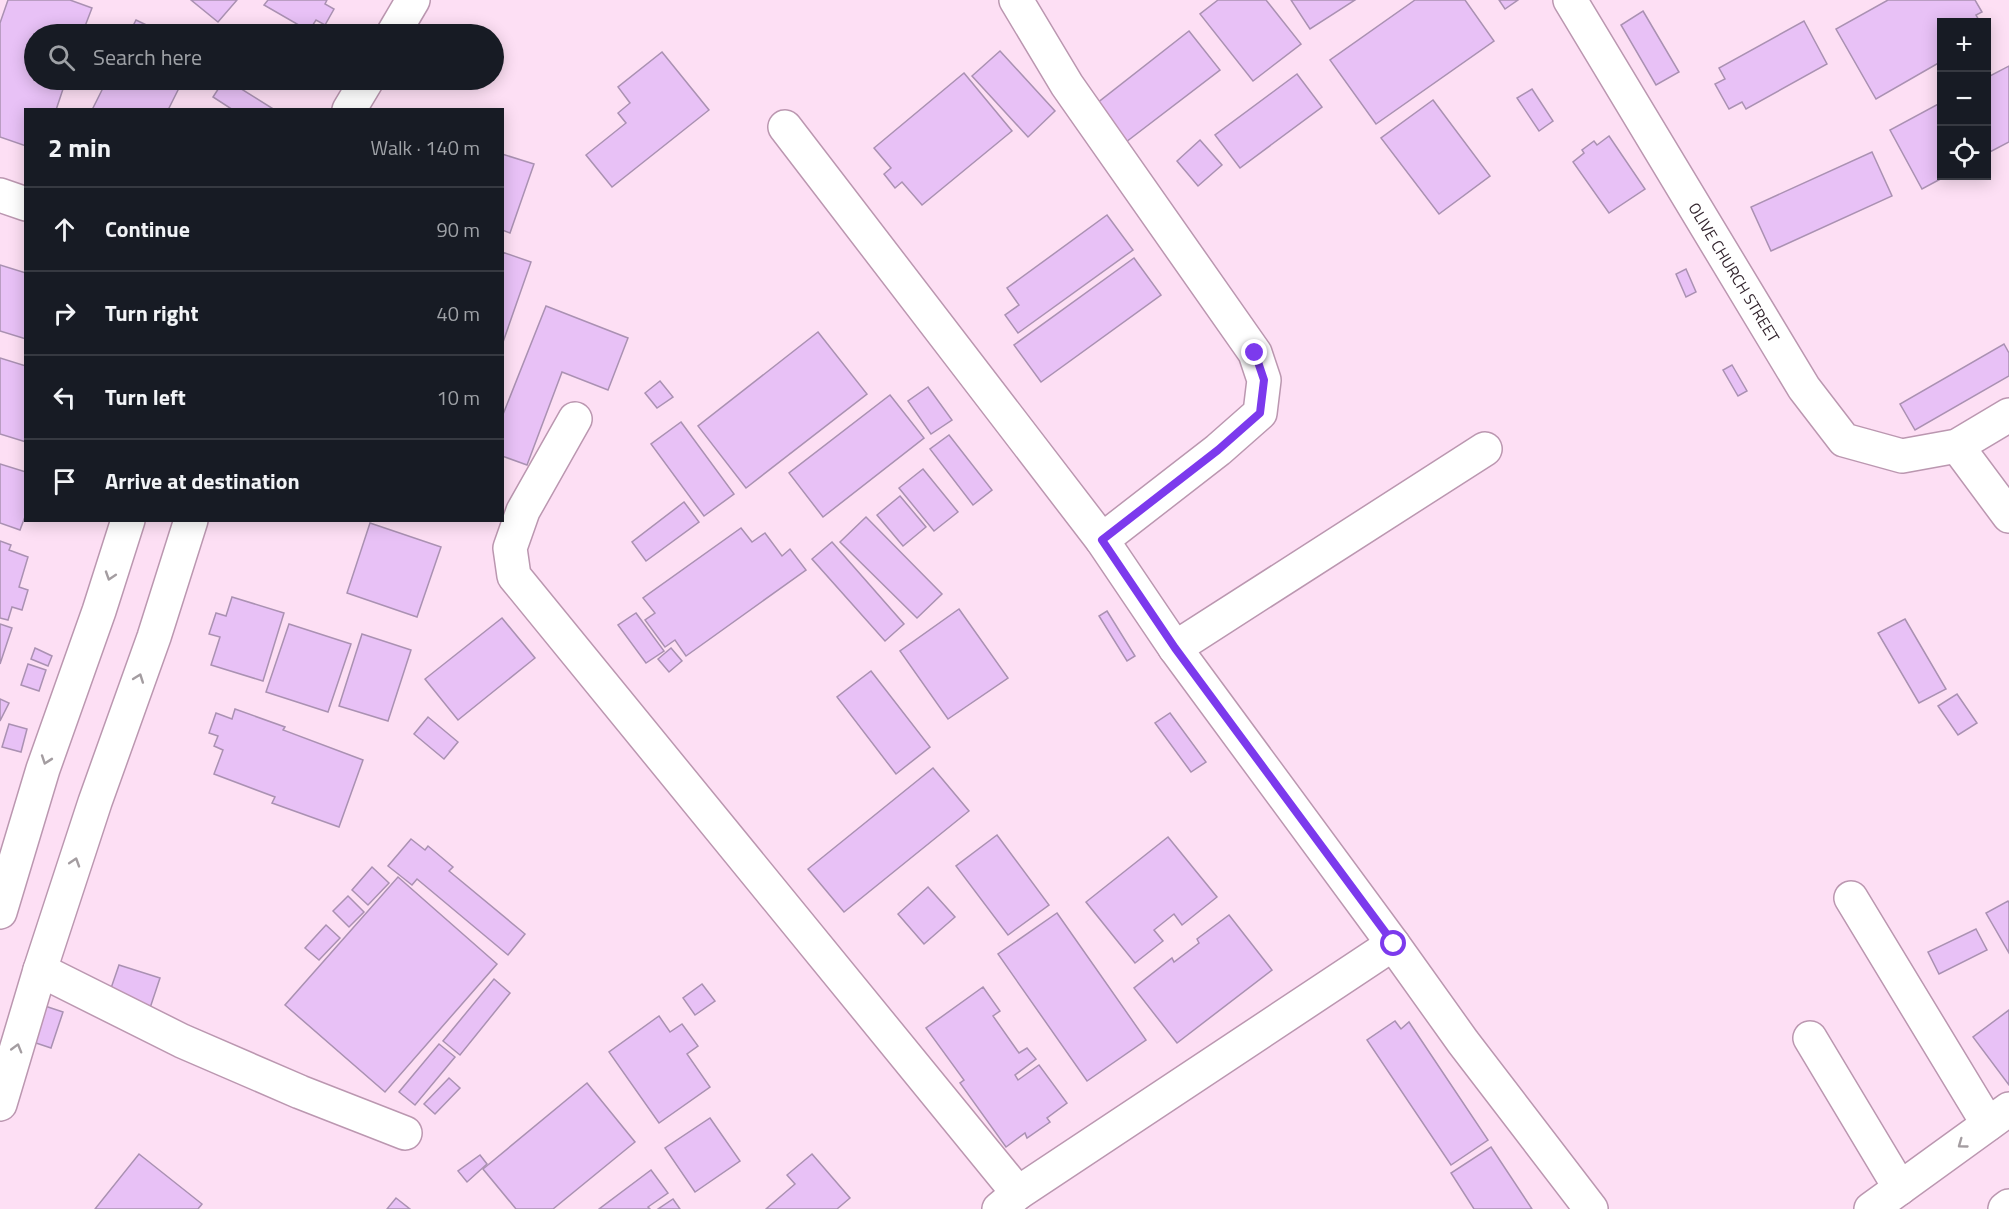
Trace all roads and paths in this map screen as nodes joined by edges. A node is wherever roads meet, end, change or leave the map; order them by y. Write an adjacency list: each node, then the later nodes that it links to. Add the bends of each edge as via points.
1 (413, 0): 4 (street)
2 (1016, 0): 17 (street, via 1067,85 1255,353 1264,380 1260,413)
3 (1570, 0): 12 (street, OLIVE CHURCH STREET, via 1804,388 1844,440 1902,456)
4 (399, 24)
5 (361, 90): 6 (street)
6 (350, 108)
7 (785, 127): 17 (street)
8 (0, 195): 9 (street)
9 (24, 203)
10 (2009, 415): 12 (street)
11 (575, 418): 28 (street, via 523,511 510,548 514,576)
12 (1957, 446): 14 (street)
13 (1485, 449): 18 (street)
14 (2009, 516)
15 (127, 522): 20 (street, one-way to 20, via 43,769)
16 (190, 522): 22 (street, one-way to 16)
17 (1102, 540): 18 (street)
18 (1175, 648): 21 (street)
19 (1851, 898): 25 (street)
20 (0, 912)
21 (1394, 944): 28 (street); 30 (street, via 1463,1042)
22 (39, 970): 24 (street, one-way to 22); 26 (street, via 182,1041)
23 (1810, 1038): 27 (street)
24 (0, 1104)
25 (1999, 1117): 27 (street, one-way to 27)
26 (405, 1133)
27 (1900, 1188): 31 (street)
28 (1009, 1201)
29 (2009, 1206): 32 (street)
30 (1591, 1209)
31 (1871, 1209)
32 (2005, 1209)

